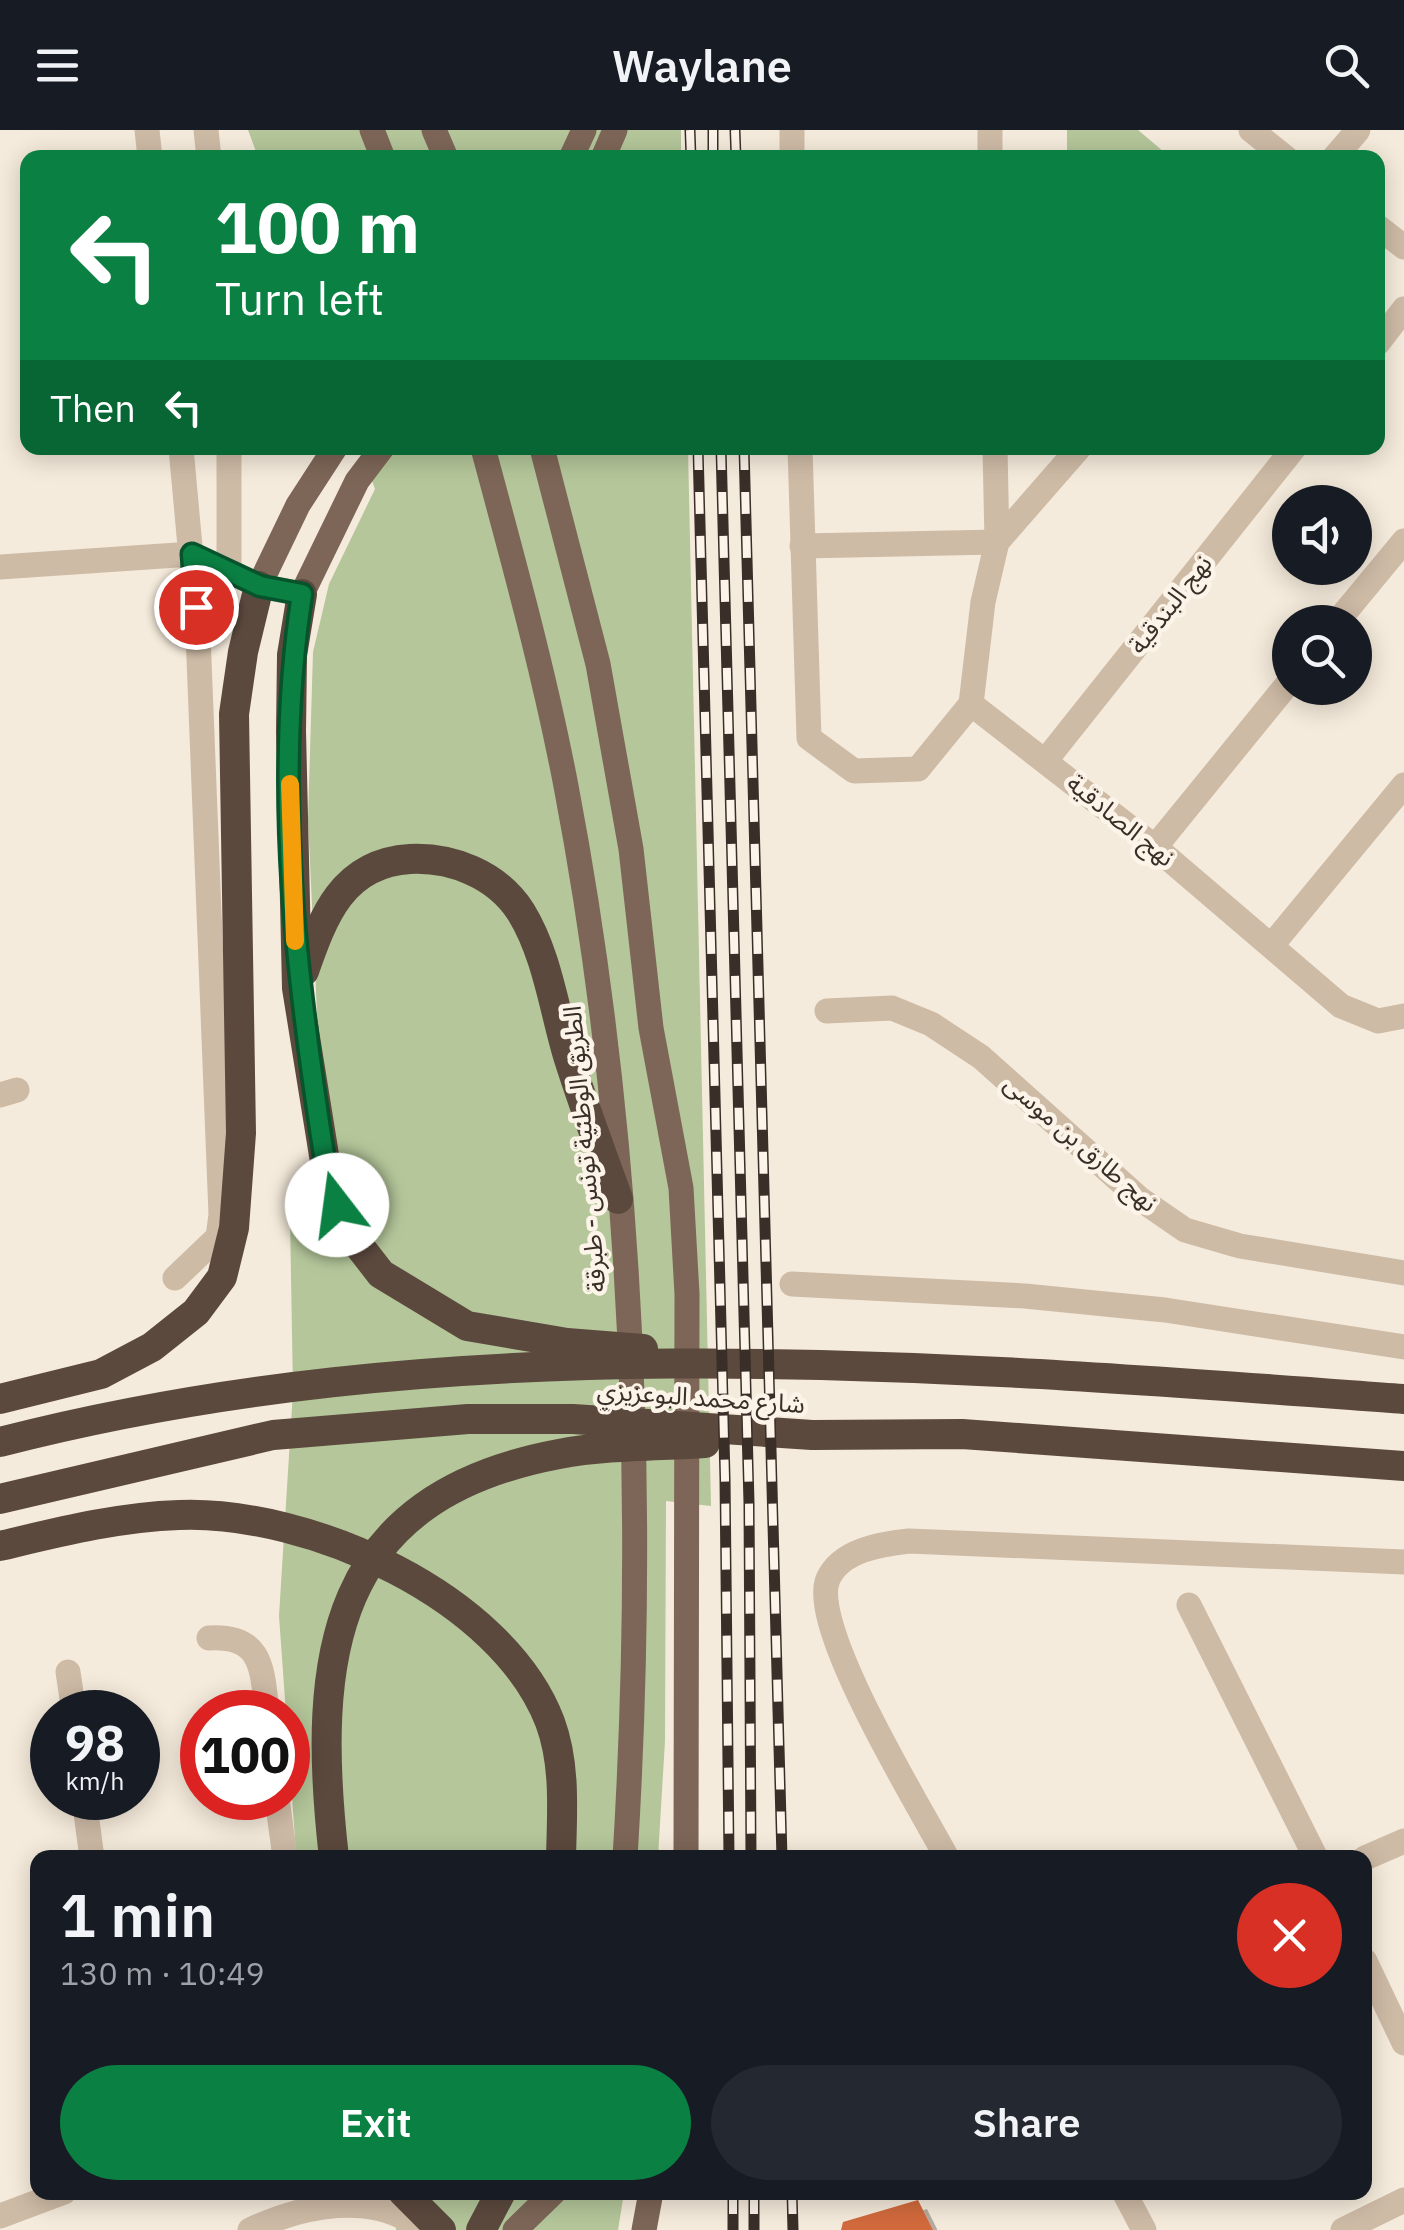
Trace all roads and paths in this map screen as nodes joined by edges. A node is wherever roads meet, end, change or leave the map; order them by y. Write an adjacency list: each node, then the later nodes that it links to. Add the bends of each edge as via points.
1 (1251, 130): 3 (street)
2 (1358, 130): 4 (street)
3 (1276, 150)
4 (1341, 150)
5 (1404, 309): 6 (street)
6 (1385, 334)
7 (182, 455): 20 (street)
8 (230, 455): 22 (street)
9 (330, 455): 23 (main road)
10 (377, 455): 24 (main road, via 357,481)
11 (484, 455): 35 (main road, الطريق الوطنية تونس - طبرقة, via 566,785 606,1038)
12 (544, 455): 62 (main road, via 598,664 681,1188)
13 (800, 455): 19 (street)
14 (995, 455): 18 (street)
15 (1074, 455): 18 (street)
16 (1288, 455): 28 (street, نهج البندقية)
17 (1404, 541): 25 (street)
18 (997, 542): 19 (street); 27 (street)
19 (802, 546): 27 (street, via 810,738 854,771 918,769)
20 (192, 554): 21 (street); 22 (street); 37 (street, via 222,1215 218,1237)
21 (0, 567)
22 (230, 572): 23 (street)
23 (260, 586): 24 (street); 42 (highway, via 234,714 241,1133 234,1228 222,1278 196,1312 152,1347 101,1374)
24 (302, 594): 32 (highway, via 292,656 290,748)
25 (1352, 605)
26 (1272, 703): 30 (street)
27 (971, 704): 28 (street, نهج الصادقية)
28 (1046, 760): 30 (street, نهج الصادقية)
29 (1404, 786): 31 (street)
30 (1155, 847): 31 (street, نهج الصادقية)
31 (1272, 945): 34 (street, نهج الصادقية, via 1341,1006 1378,1021)
32 (298, 988): 35 (highway, via 326,908 362,874 394,860 444,858 485,878 520,910 544,968); 40 (highway, via 328,1180 346,1229 381,1274 467,1326)
33 (827, 1011): 36 (street, نهج طارق بن موسى, via 892,1008 931,1024 980,1057 1140,1199 1186,1230 1240,1246)
34 (1404, 1016)
35 (618, 1200): 61 (main road, الطريق الوطنية تونس - طبرقة, via 634,1445)
36 (1404, 1272)
37 (175, 1278)
38 (792, 1284): 39 (street, via 1165,1310)
39 (1404, 1347)
40 (568, 1355): 41 (highway, شارع محمد البوعزيزي, via 974,1368); 44 (highway, شارع محمد البوعزيزي, via 215,1396)
41 (1404, 1398)
42 (0, 1399)
43 (812, 1435): 45 (highway, شارع محمد البوعزيزي, via 962,1434); 46 (highway, شارع محمد البوعزيزي, via 573,1418 273,1435); 59 (highway, via 561,1453 477,1478 400,1523 361,1571 343,1616 329,1732)
44 (0, 1442)
45 (1404, 1466)
46 (0, 1499)
47 (0, 1546): 60 (highway, via 182,1514 308,1535 421,1584 476,1619 527,1674 551,1724 562,1779)
48 (1404, 1562): 63 (street, via 908,1541 864,1549 829,1577 824,1600 832,1637)
49 (1189, 1605): 64 (street)
50 (209, 1638): 53 (street, via 241,1640 251,1648)
51 (68, 1672): 52 (street)
52 (71, 1690)
53 (264, 1690)
54 (87, 1820): 57 (street)
55 (281, 1820): 58 (street)
56 (1404, 1842): 65 (street)
57 (91, 1850)
58 (284, 1850)
59 (334, 1850)
60 (561, 1850)
61 (625, 1850)
62 (686, 1850)
63 (943, 1850)
64 (1312, 1850)
65 (1372, 1855)
66 (1372, 1976): 67 (street)
67 (1404, 2044)
68 (43, 2200): 78 (street)
69 (344, 2200): 77 (street)
70 (357, 2200): 80 (street)
71 (411, 2200): 81 (highway)
72 (497, 2200): 82 (highway)
73 (546, 2200): 83 (main road)
74 (650, 2200): 84 (main road)
75 (1128, 2200): 85 (street)
76 (1404, 2200): 86 (street)
77 (300, 2211): 79 (street)
78 (0, 2216)
79 (266, 2227)
80 (422, 2230)
81 (441, 2230)
82 (481, 2230)
83 (515, 2230)
84 (644, 2230)
85 (1144, 2230)
86 (1343, 2230)

